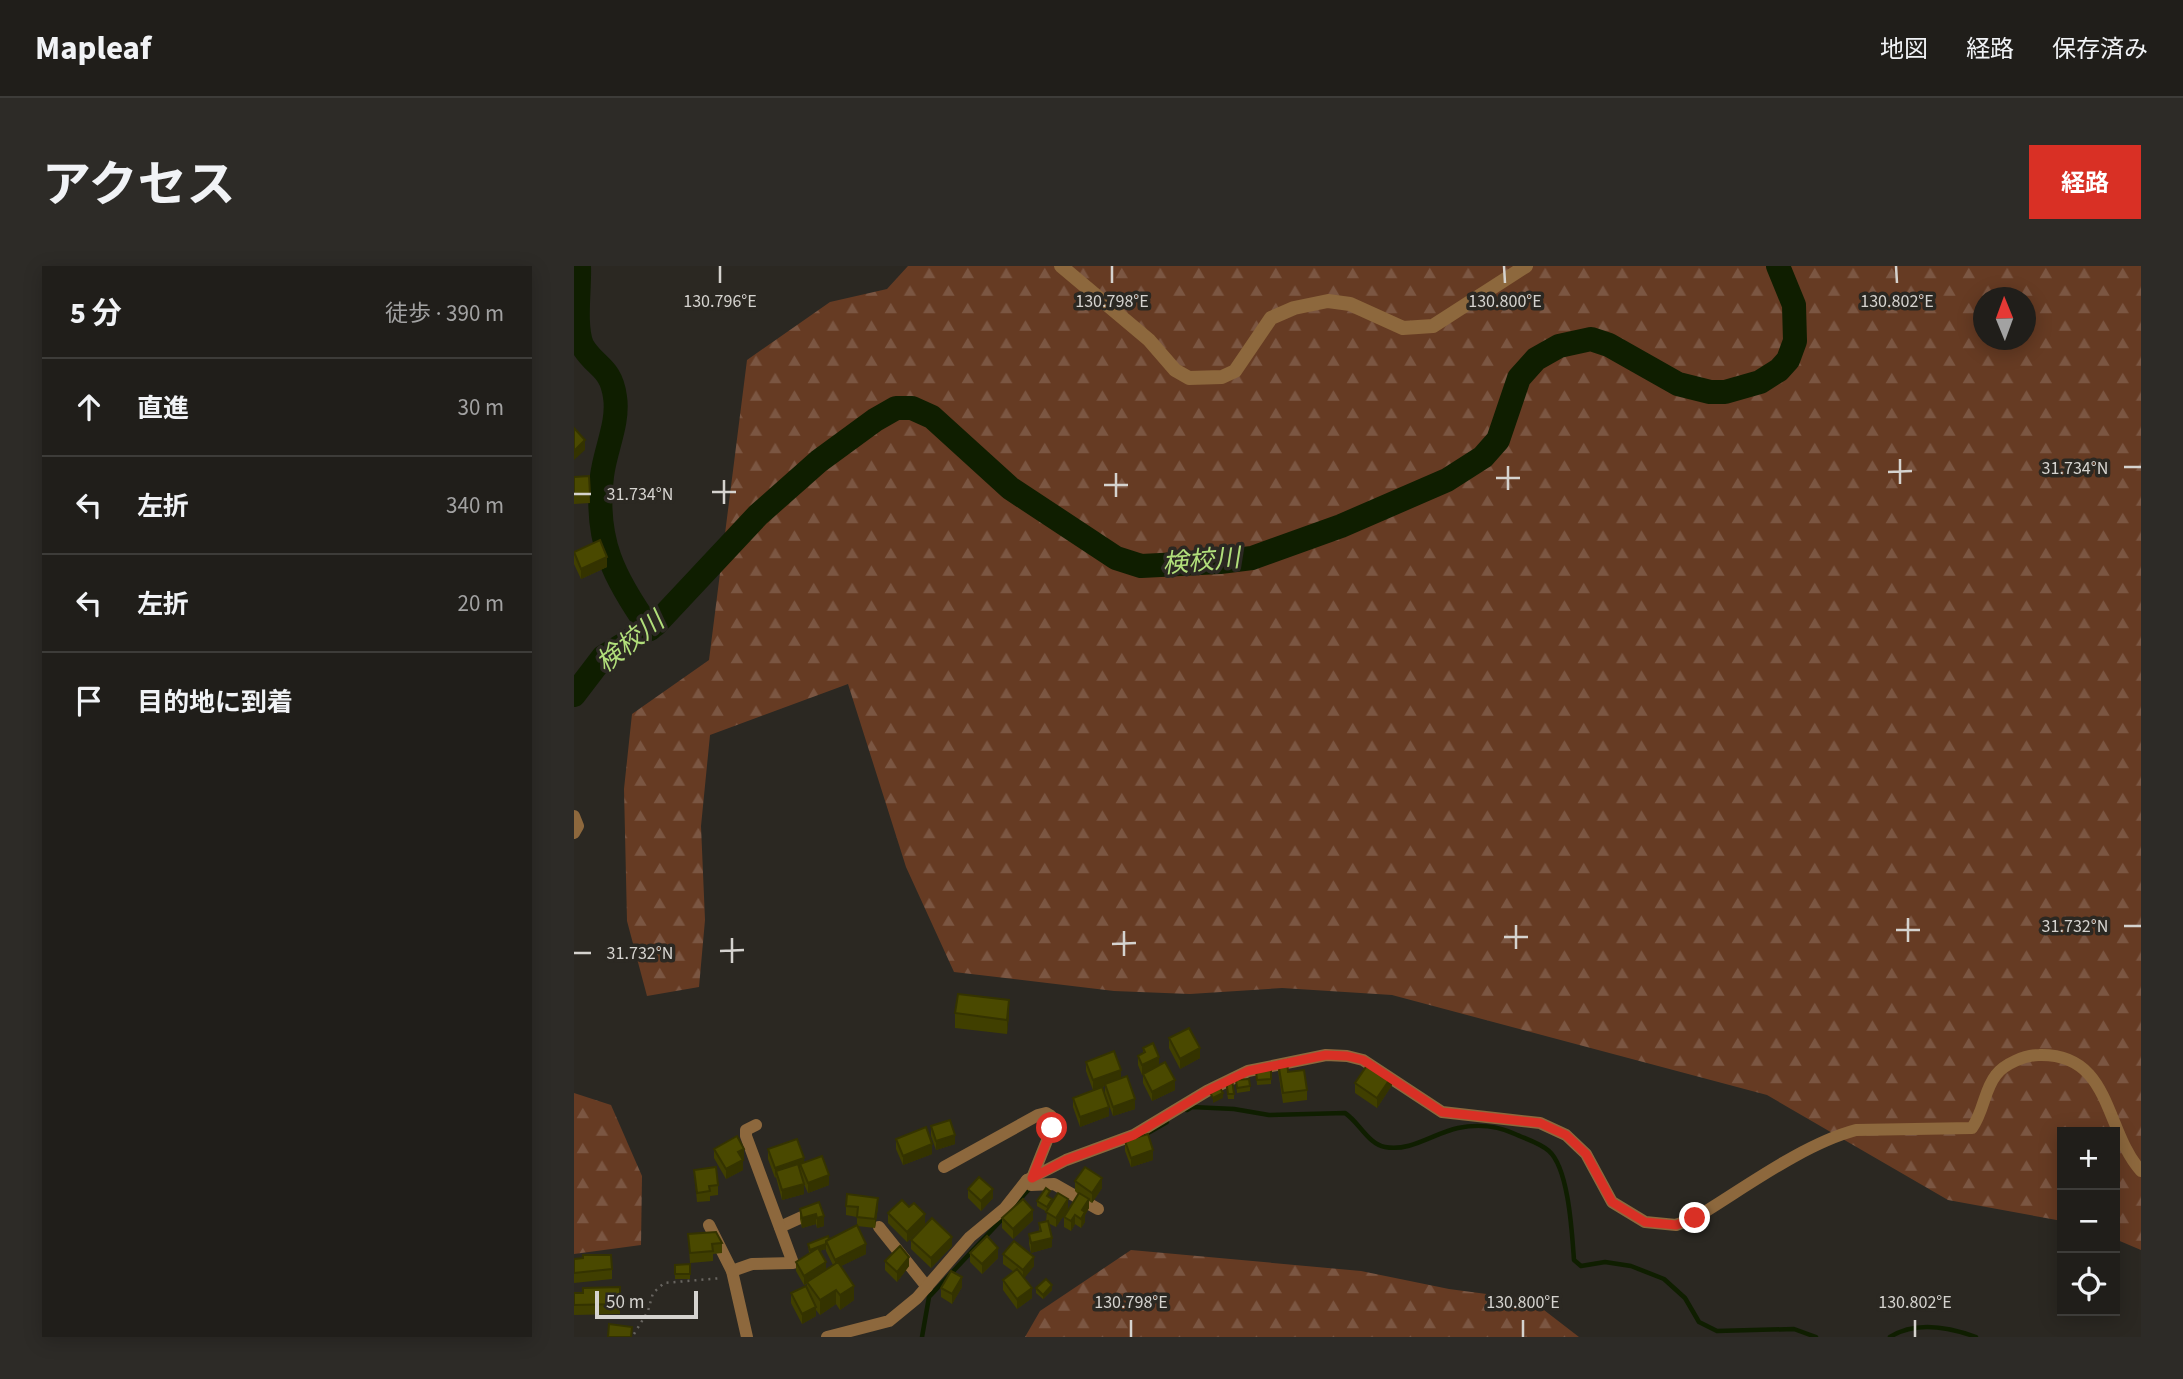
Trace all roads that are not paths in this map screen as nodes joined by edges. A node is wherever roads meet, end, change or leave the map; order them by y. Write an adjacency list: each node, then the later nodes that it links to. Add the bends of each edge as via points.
1 (1061, 266): 2 (street, via 1149,340 1175,370 1198,378 1222,377 1234,371 1271,318 1294,308 1328,301 1350,304 1403,328 1433,326)
2 (1525, 266)
3 (574, 817): 4 (street, via 578,826)
4 (574, 833)
5 (756, 1125): 12 (street, via 746,1130 746,1136)
6 (944, 1167): 8 (street, via 1046,1113 1051,1116 1052,1128)
7 (2141, 1171): 8 (street, via 2131,1159 2101,1090 2084,1069 2058,1054 2031,1055 1996,1073 1972,1128 1856,1130 1818,1144 1695,1218 1676,1225 1645,1222 1612,1202 1586,1154 1566,1135 1540,1123 1442,1112 1363,1060 1326,1055 1248,1071 1134,1135 1066,1160)
8 (1030, 1181): 9 (street, via 1054,1184); 15 (street, via 970,1237)
9 (1098, 1209)
10 (813, 1212): 12 (street)
11 (709, 1225): 14 (street)
12 (780, 1227): 14 (street, via 793,1263 752,1264)
13 (879, 1227): 15 (street)
14 (732, 1271): 16 (street)
15 (927, 1287): 17 (street, via 889,1321)
16 (747, 1337)
17 (827, 1337)

